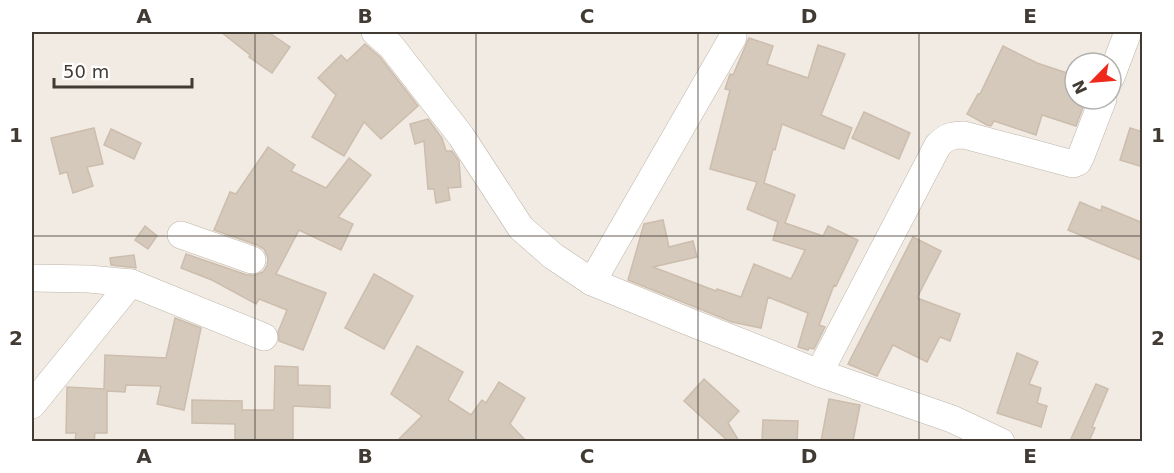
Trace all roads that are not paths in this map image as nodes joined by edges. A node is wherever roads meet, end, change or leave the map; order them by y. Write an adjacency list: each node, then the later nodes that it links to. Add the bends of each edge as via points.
1 (375, 32): 9 (street, via 391,46 455,127 521,228)
2 (1128, 32): 4 (street)
3 (733, 38): 9 (street)
4 (1121, 51)
5 (1098, 111): 12 (street, via 1081,156 1073,164 964,135 944,139)
6 (181, 235): 7 (street)
7 (252, 260)
8 (32, 278): 10 (street)
9 (592, 282): 12 (street)
10 (131, 283): 11 (street); 13 (street)
11 (264, 337)
12 (819, 373): 14 (street)
13 (32, 405)
14 (953, 430): 15 (street)
15 (1001, 441)

